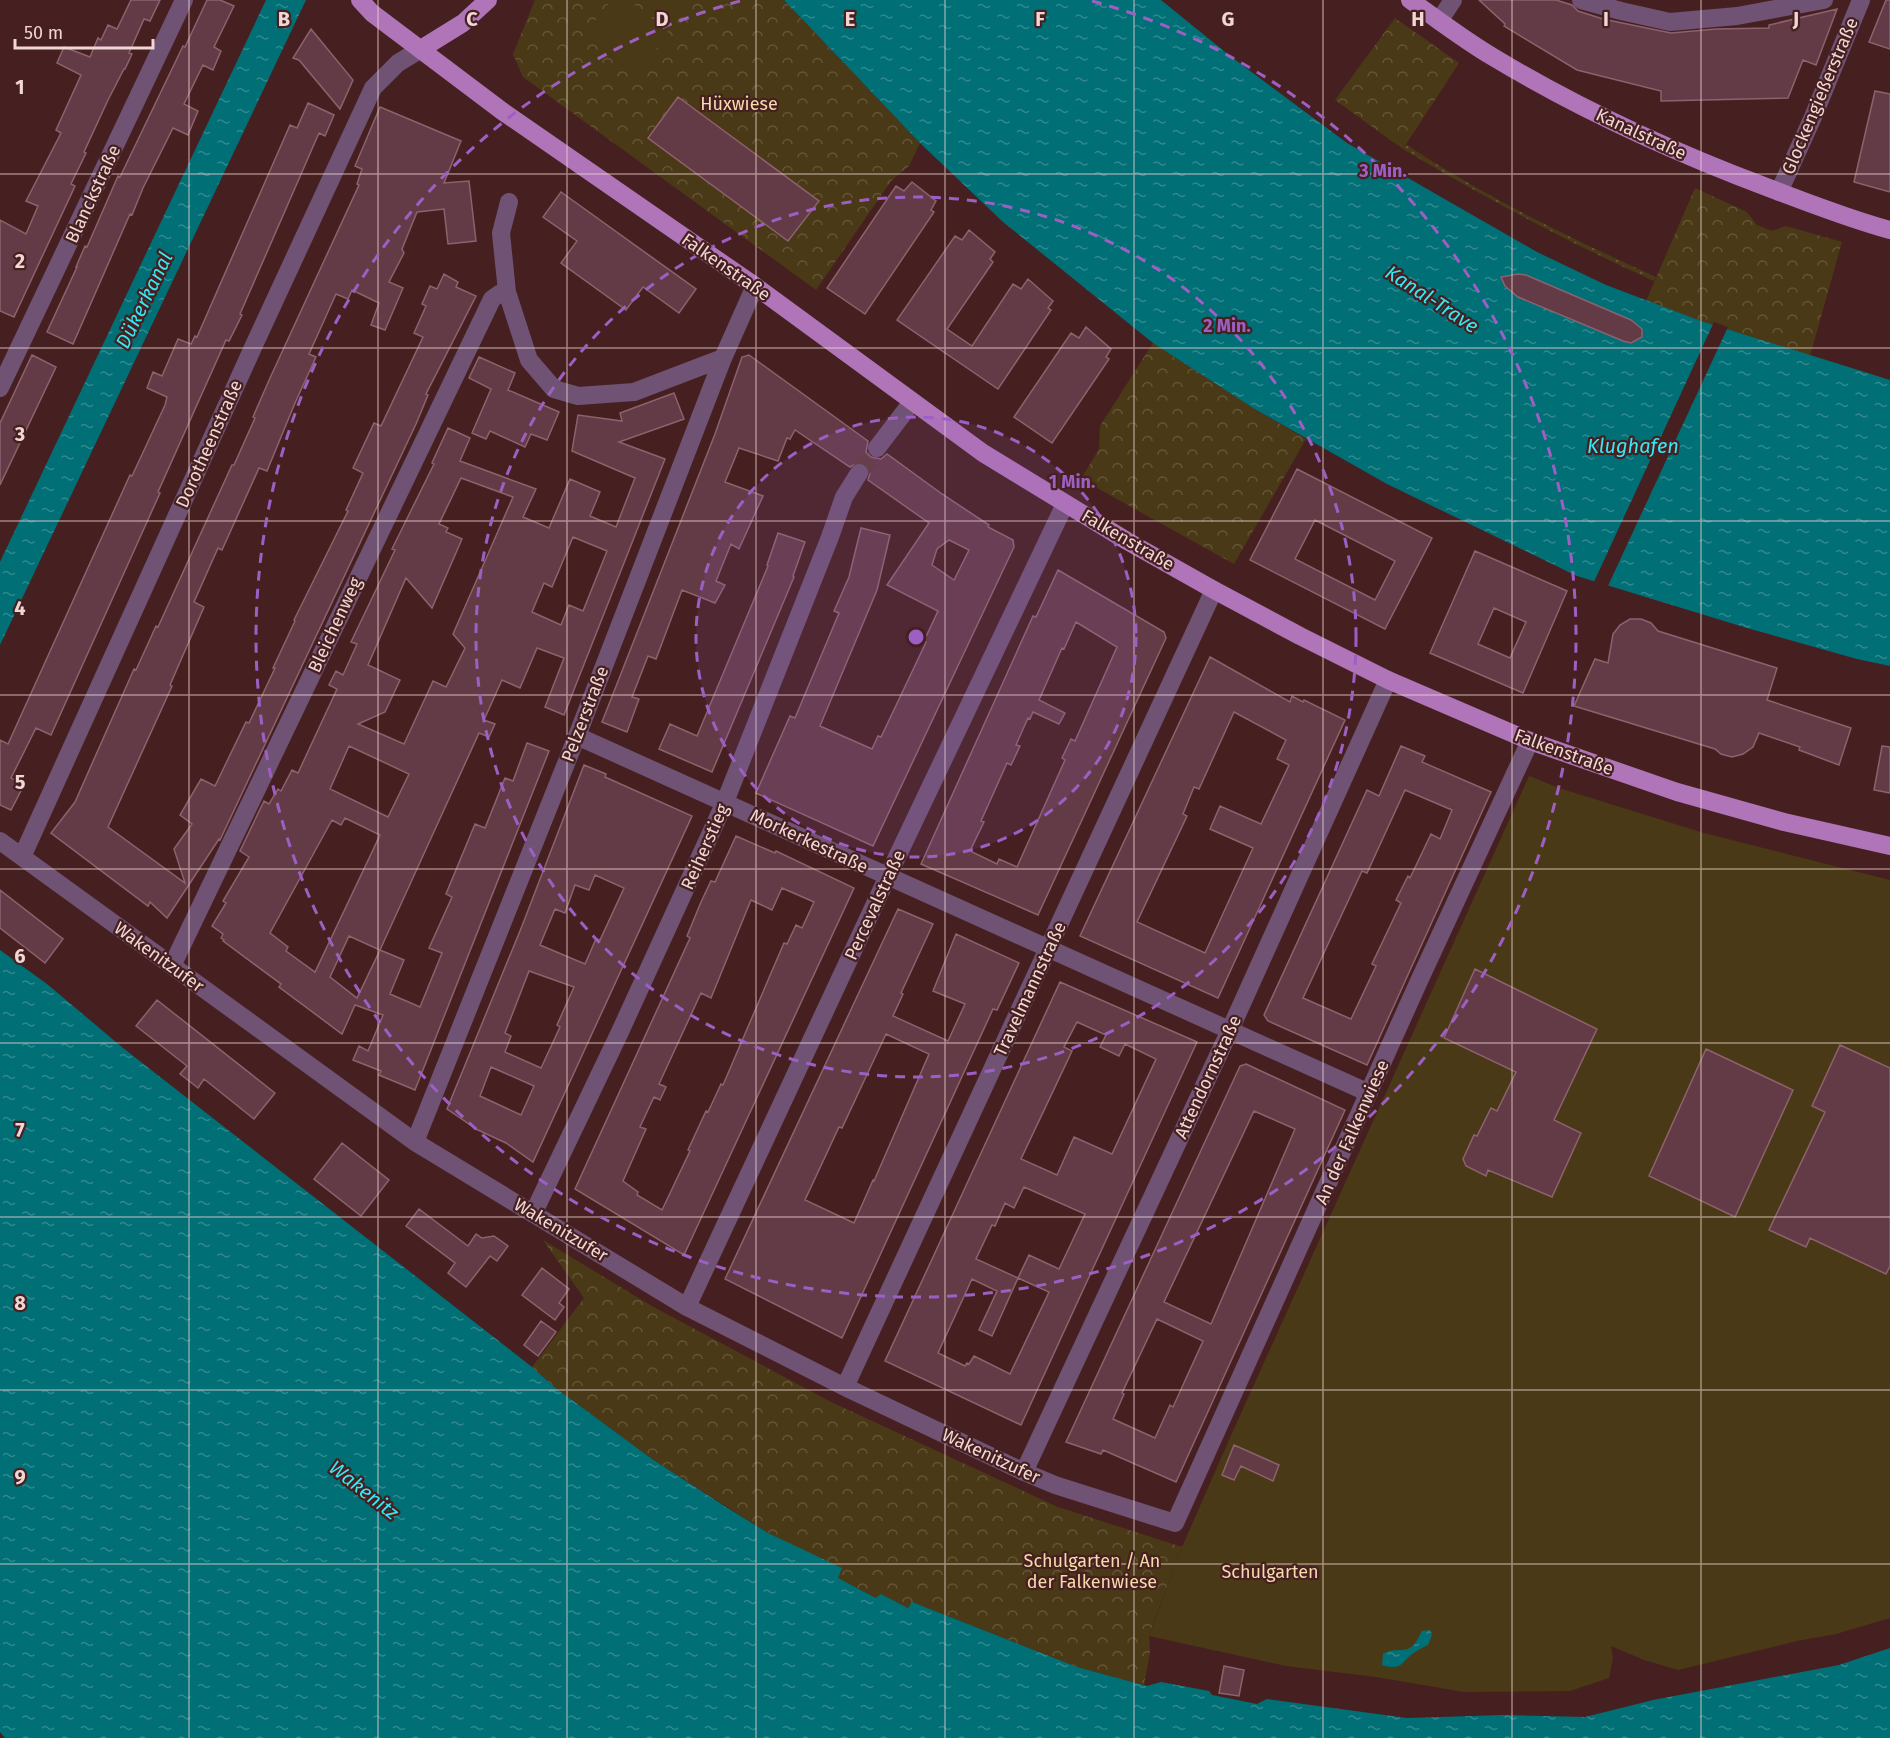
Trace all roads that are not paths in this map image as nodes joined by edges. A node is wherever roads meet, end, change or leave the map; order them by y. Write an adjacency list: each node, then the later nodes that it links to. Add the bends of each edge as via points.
1 (184, 0): 17 (street, Blanckstraße)
2 (360, 0): 10 (main road, Falkenstraße)
3 (488, 0): 10 (main road, via 463,23)
4 (1410, 0): 9 (main road, Kanalstraße)
5 (1453, 0): 9 (street)
6 (1581, 0): 7 (street, via 1670,22 1737,16)
7 (1824, 0)
8 (1861, 0): 11 (street, Glockengießerstraße)
9 (1439, 21): 11 (main road, Kanalstraße, via 1566,99 1654,142)
10 (421, 49): 14 (main road, Falkenstraße, via 511,118); 29 (street, Dorotheenstraße, via 398,63 373,88)
11 (1779, 192): 13 (main road, Kanalstraße)
12 (509, 202): 15 (street, via 501,233)
13 (1890, 230)
14 (755, 286): 16 (street, Pelzerstraße); 18 (main road, Falkenstraße)
15 (507, 292): 16 (street, via 529,360 554,389 578,396 633,392); 32 (street, Bleichenweg, via 492,299)
16 (723, 358): 24 (street, Pelzerstraße)
17 (0, 388)
18 (912, 402): 19 (street); 21 (main road, Falkenstraße, via 983,453)
19 (877, 448)
20 (859, 473): 26 (street, Reiherstieg, via 844,497)
21 (1065, 504): 22 (main road, Falkenstraße); 30 (street, Percevalstraße)
22 (1214, 590): 23 (main road, Falkenstraße); 31 (street, Travelmannstraße)
23 (1388, 680): 25 (main road, Falkenstraße); 33 (street, Attendornstraße)
24 (577, 736): 26 (street, Morkerkestraße); 35 (street, Pelzerstraße)
25 (1530, 741): 28 (main road, Falkenstraße, via 1677,792); 34 (street, An der Falkenwiese)
26 (725, 802): 30 (street, Morkerkestraße); 36 (street, Reiherstieg)
27 (0, 841): 29 (street, Wakenitzufer)
28 (1890, 846)
29 (22, 857): 32 (street, Wakenitzufer)
30 (887, 878): 31 (street, Morkerkestraße); 37 (street, Percevalstraße)
31 (1049, 948): 33 (street, Morkerkestraße); 38 (street, Travelmannstraße)
32 (172, 966): 35 (street, Wakenitzufer)
33 (1230, 1030): 34 (street, Morkerkestraße); 39 (street, Attendornstraße)
34 (1370, 1093): 40 (street, An der Falkenwiese)
35 (415, 1142): 36 (street, Wakenitzufer)
36 (533, 1214): 37 (street, Wakenitzufer)
37 (687, 1307): 38 (street, Wakenitzufer)
38 (845, 1387): 39 (street, Wakenitzufer)
39 (1024, 1473): 40 (street, Wakenitzufer)
40 (1175, 1523)

